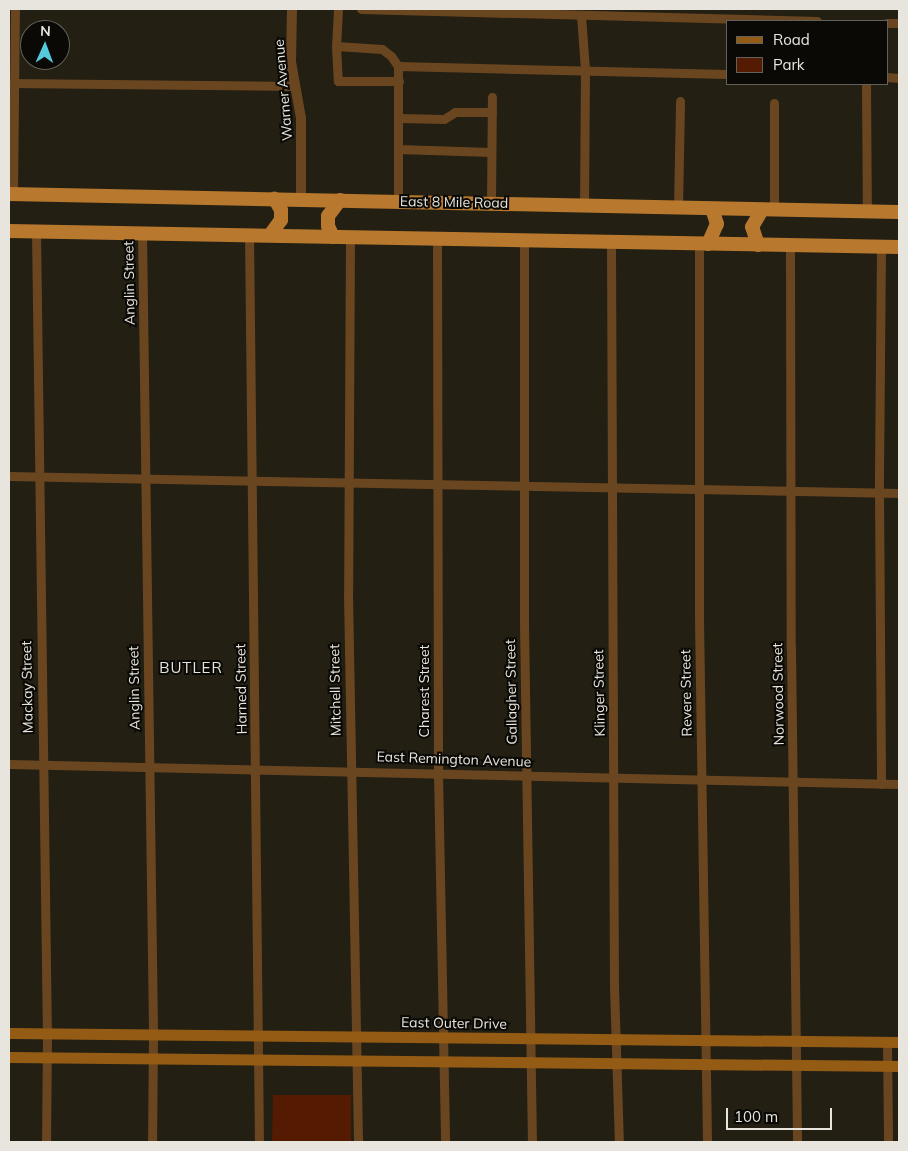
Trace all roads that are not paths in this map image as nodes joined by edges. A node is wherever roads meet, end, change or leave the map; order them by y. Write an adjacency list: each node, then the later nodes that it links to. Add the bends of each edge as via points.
1 (16, 9): 12 (street)
2 (292, 9): 14 (street, Warner Avenue, via 291,62)
3 (338, 9): 7 (street)
4 (361, 9): 5 (street)
5 (581, 16): 6 (street); 9 (street)
6 (771, 20)
7 (336, 46): 8 (street, via 382,49); 11 (street, via 338,81)
8 (398, 66): 9 (street); 11 (street)
9 (585, 69): 10 (street); 28 (street)
10 (726, 74)
11 (398, 81): 19 (street)
12 (12, 83): 14 (street); 22 (street)
13 (866, 85): 32 (street)
14 (295, 86): 24 (street, Warner Avenue, via 302,118)
15 (492, 97): 18 (street)
16 (680, 101): 29 (street)
17 (774, 103): 31 (street)
18 (492, 112): 19 (street, via 455,112 444,119); 21 (street)
19 (399, 118): 20 (street)
20 (398, 149): 21 (street); 26 (street)
21 (492, 152): 27 (street)
22 (11, 194): 23 (highway, East 8 Mile Road)
23 (275, 199): 24 (highway, East 8 Mile Road); 38 (highway, via 281,210 281,220)
24 (301, 199): 25 (highway, East 8 Mile Road)
25 (340, 200): 26 (highway, East 8 Mile Road); 39 (highway, via 328,216)
26 (398, 201): 27 (highway, East 8 Mile Road)
27 (491, 203): 28 (highway, East 8 Mile Road)
28 (584, 205): 29 (highway, East 8 Mile Road)
29 (678, 208): 30 (highway, East 8 Mile Road)
30 (712, 209): 31 (highway, East 8 Mile Road); 44 (highway, via 717,224 714,235)
31 (768, 210): 32 (highway, East 8 Mile Road); 45 (highway, via 752,227)
32 (866, 212): 33 (highway, East 8 Mile Road)
33 (899, 212)
34 (9, 231): 35 (highway)
35 (36, 231): 36 (highway); 50 (street, Mackay Street)
36 (142, 233): 37 (highway); 51 (street, Anglin Street)
37 (249, 235): 38 (highway); 52 (street, Harned Street)
38 (270, 236): 39 (highway)
39 (333, 237): 40 (highway)
40 (350, 237): 41 (highway); 53 (street, Mitchell Street)
41 (437, 239): 42 (highway); 54 (street, Charest Street)
42 (524, 241): 43 (highway); 55 (street, Gallagher Street)
43 (611, 243): 44 (highway); 56 (street, Klinger Street)
44 (704, 244): 45 (highway); 57 (street, Revere Street)
45 (758, 245): 46 (highway)
46 (790, 245): 47 (highway); 58 (street, Norwood Street)
47 (881, 247): 48 (highway); 59 (street)
48 (899, 248)
49 (9, 476): 50 (street)
50 (38, 476): 51 (street); 62 (street, Mackay Street)
51 (145, 478): 52 (street); 63 (street, Anglin Street)
52 (252, 480): 53 (street); 64 (street, Harned Street)
53 (348, 482): 54 (street); 65 (street, Mitchell Street)
54 (436, 483): 55 (street); 66 (street, Charest Street)
55 (524, 485): 56 (street); 67 (street, Gallagher Street)
56 (611, 487): 57 (street); 68 (street, Klinger Street)
57 (699, 488): 58 (street); 69 (street, Revere Street)
58 (790, 491): 59 (street); 70 (street, Norwood Street)
59 (879, 492): 60 (street); 71 (street)
60 (899, 493)
61 (9, 764): 62 (street, East Remington Avenue)
62 (42, 764): 63 (street, East Remington Avenue); 74 (street, Mackay Street)
63 (149, 766): 64 (street, East Remington Avenue); 75 (street, Anglin Street)
64 (256, 768): 65 (street, East Remington Avenue); 76 (street, Harned Street)
65 (350, 770): 66 (street, East Remington Avenue); 77 (street, Mitchell Street)
66 (438, 772): 67 (street, East Remington Avenue); 78 (street, Charest Street)
67 (526, 775): 68 (street, East Remington Avenue); 79 (street, Gallagher Street)
68 (614, 776): 69 (street, East Remington Avenue); 80 (street, Klinger Street)
69 (701, 778): 70 (street, East Remington Avenue); 81 (street, Revere Street)
70 (793, 781): 71 (street, East Remington Avenue); 82 (street, Norwood Street)
71 (881, 784): 72 (street, East Remington Avenue)
72 (899, 784)
73 (9, 1033): 74 (main road, East Outer Drive)
74 (47, 1034): 75 (main road, East Outer Drive); 86 (street, Mackay Street)
75 (153, 1035): 76 (main road, East Outer Drive); 87 (street, Anglin Street)
76 (260, 1036): 77 (main road, East Outer Drive); 88 (street, Harned Street)
77 (354, 1037): 78 (main road, East Outer Drive); 89 (street, Mitchell Street)
78 (442, 1038): 79 (main road, East Outer Drive); 90 (street, Charest Street)
79 (530, 1039): 80 (main road, East Outer Drive); 91 (street, Gallagher Street)
80 (616, 1040): 81 (main road, East Outer Drive); 92 (street, Klinger Street)
81 (705, 1040): 82 (main road, East Outer Drive); 93 (street, Revere Street)
82 (796, 1042): 83 (main road, East Outer Drive); 94 (street, Norwood Street)
83 (886, 1042): 84 (main road, East Outer Drive); 95 (street)
84 (899, 1042)
85 (9, 1057): 86 (main road)
86 (46, 1057): 87 (main road); 97 (street, Mackay Street)
87 (153, 1059): 88 (main road); 98 (street, Anglin Street)
88 (260, 1060): 89 (main road); 99 (street, Harned Street)
89 (357, 1061): 90 (main road); 100 (street, Mitchell Street)
90 (444, 1062): 91 (main road); 101 (street, Charest Street)
91 (531, 1063): 92 (main road); 102 (street, Gallagher Street)
92 (618, 1064): 93 (main road); 103 (street, Klinger Street)
93 (706, 1065): 94 (main road); 104 (street, Revere Street)
94 (796, 1065): 95 (main road); 105 (street, Norwood Street)
95 (887, 1066): 96 (main road); 106 (street)
96 (899, 1066)
97 (46, 1142)
98 (152, 1142)
99 (259, 1142)
100 (358, 1142)
101 (445, 1142)
102 (532, 1142)
103 (619, 1142)
104 (707, 1142)
105 (797, 1142)
106 (888, 1142)

